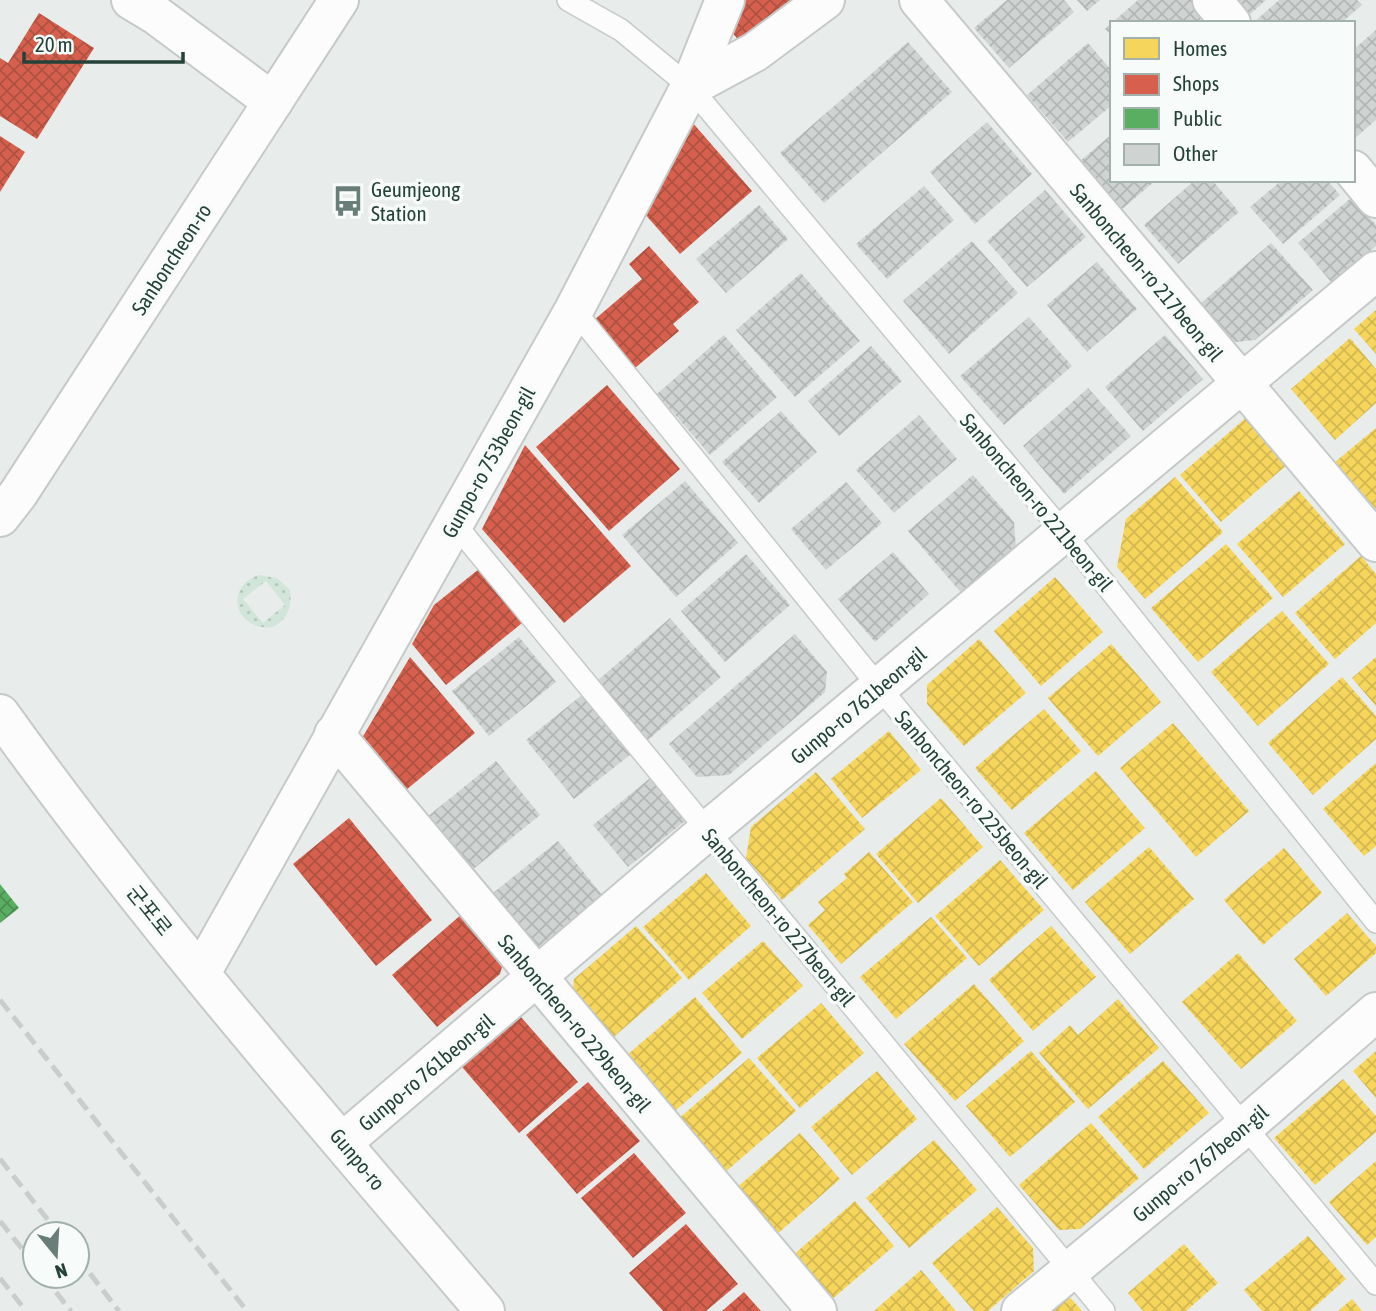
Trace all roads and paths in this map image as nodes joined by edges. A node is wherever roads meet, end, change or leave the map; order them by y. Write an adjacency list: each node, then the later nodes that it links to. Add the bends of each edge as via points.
1 (131, 0): 10 (street)
2 (339, 0): 10 (street, Sanboncheon-ro)
3 (568, 0): 9 (lane, Sanboncheon-ro 221beon-gil, via 621,30)
4 (725, 0): 9 (street, Gunpo-ro 753beon-gil)
5 (825, 0): 9 (street, via 755,52)
6 (919, 0): 15 (street, Sanboncheon-ro 217beon-gil)
7 (1212, 0): 8 (street)
8 (1229, 21)
9 (690, 88): 14 (street, Gunpo-ro 753beon-gil); 18 (lane, Sanboncheon-ro 221beon-gil)
10 (272, 102): 16 (street, Sanboncheon-ro)
11 (1355, 172): 12 (street)
12 (1376, 198)
13 (1376, 271): 15 (street, Gunpo-ro 761beon-gil)
14 (573, 310): 17 (street, Gunpo-ro 753beon-gil); 20 (lane, Sanboncheon-ro 225beon-gil)
15 (1241, 384): 18 (street, Gunpo-ro 761beon-gil); 19 (street, Sanboncheon-ro 217beon-gil)
16 (0, 517)
17 (454, 523): 22 (street, Gunpo-ro 753beon-gil); 23 (lane, Sanboncheon-ro 227beon-gil)
18 (1065, 534): 20 (street, Gunpo-ro 761beon-gil); 24 (lane, Sanboncheon-ro 221beon-gil)
19 (1376, 542)
20 (879, 687): 23 (street, Gunpo-ro 761beon-gil); 29 (lane, Sanboncheon-ro 225beon-gil)
21 (0, 714): 25 (street, 군포로, via 70,812)
22 (334, 734): 25 (street, Gunpo-ro 753beon-gil); 26 (street, Sanboncheon-ro 229beon-gil)
23 (707, 831): 26 (street, Gunpo-ro 761beon-gil); 31 (lane, Sanboncheon-ro 227beon-gil)
24 (1376, 922)
25 (201, 972): 27 (street, 군포로)
26 (536, 977): 30 (street, Gunpo-ro 761beon-gil); 34 (street, Sanboncheon-ro 229beon-gil)
27 (229, 1008): 30 (street, Gunpo-ro)
28 (1376, 1012): 29 (street, Gunpo-ro 767beon-gil)
29 (1244, 1127): 31 (street, Gunpo-ro 767beon-gil); 32 (lane, Sanboncheon-ro 225beon-gil)
30 (343, 1142): 33 (street, Gunpo-ro)
31 (1071, 1270): 35 (street, Gunpo-ro 767beon-gil); 36 (lane, Sanboncheon-ro 227beon-gil)
32 (1376, 1284)
33 (485, 1311)
34 (817, 1311)
35 (1021, 1311)
36 (1104, 1311)

